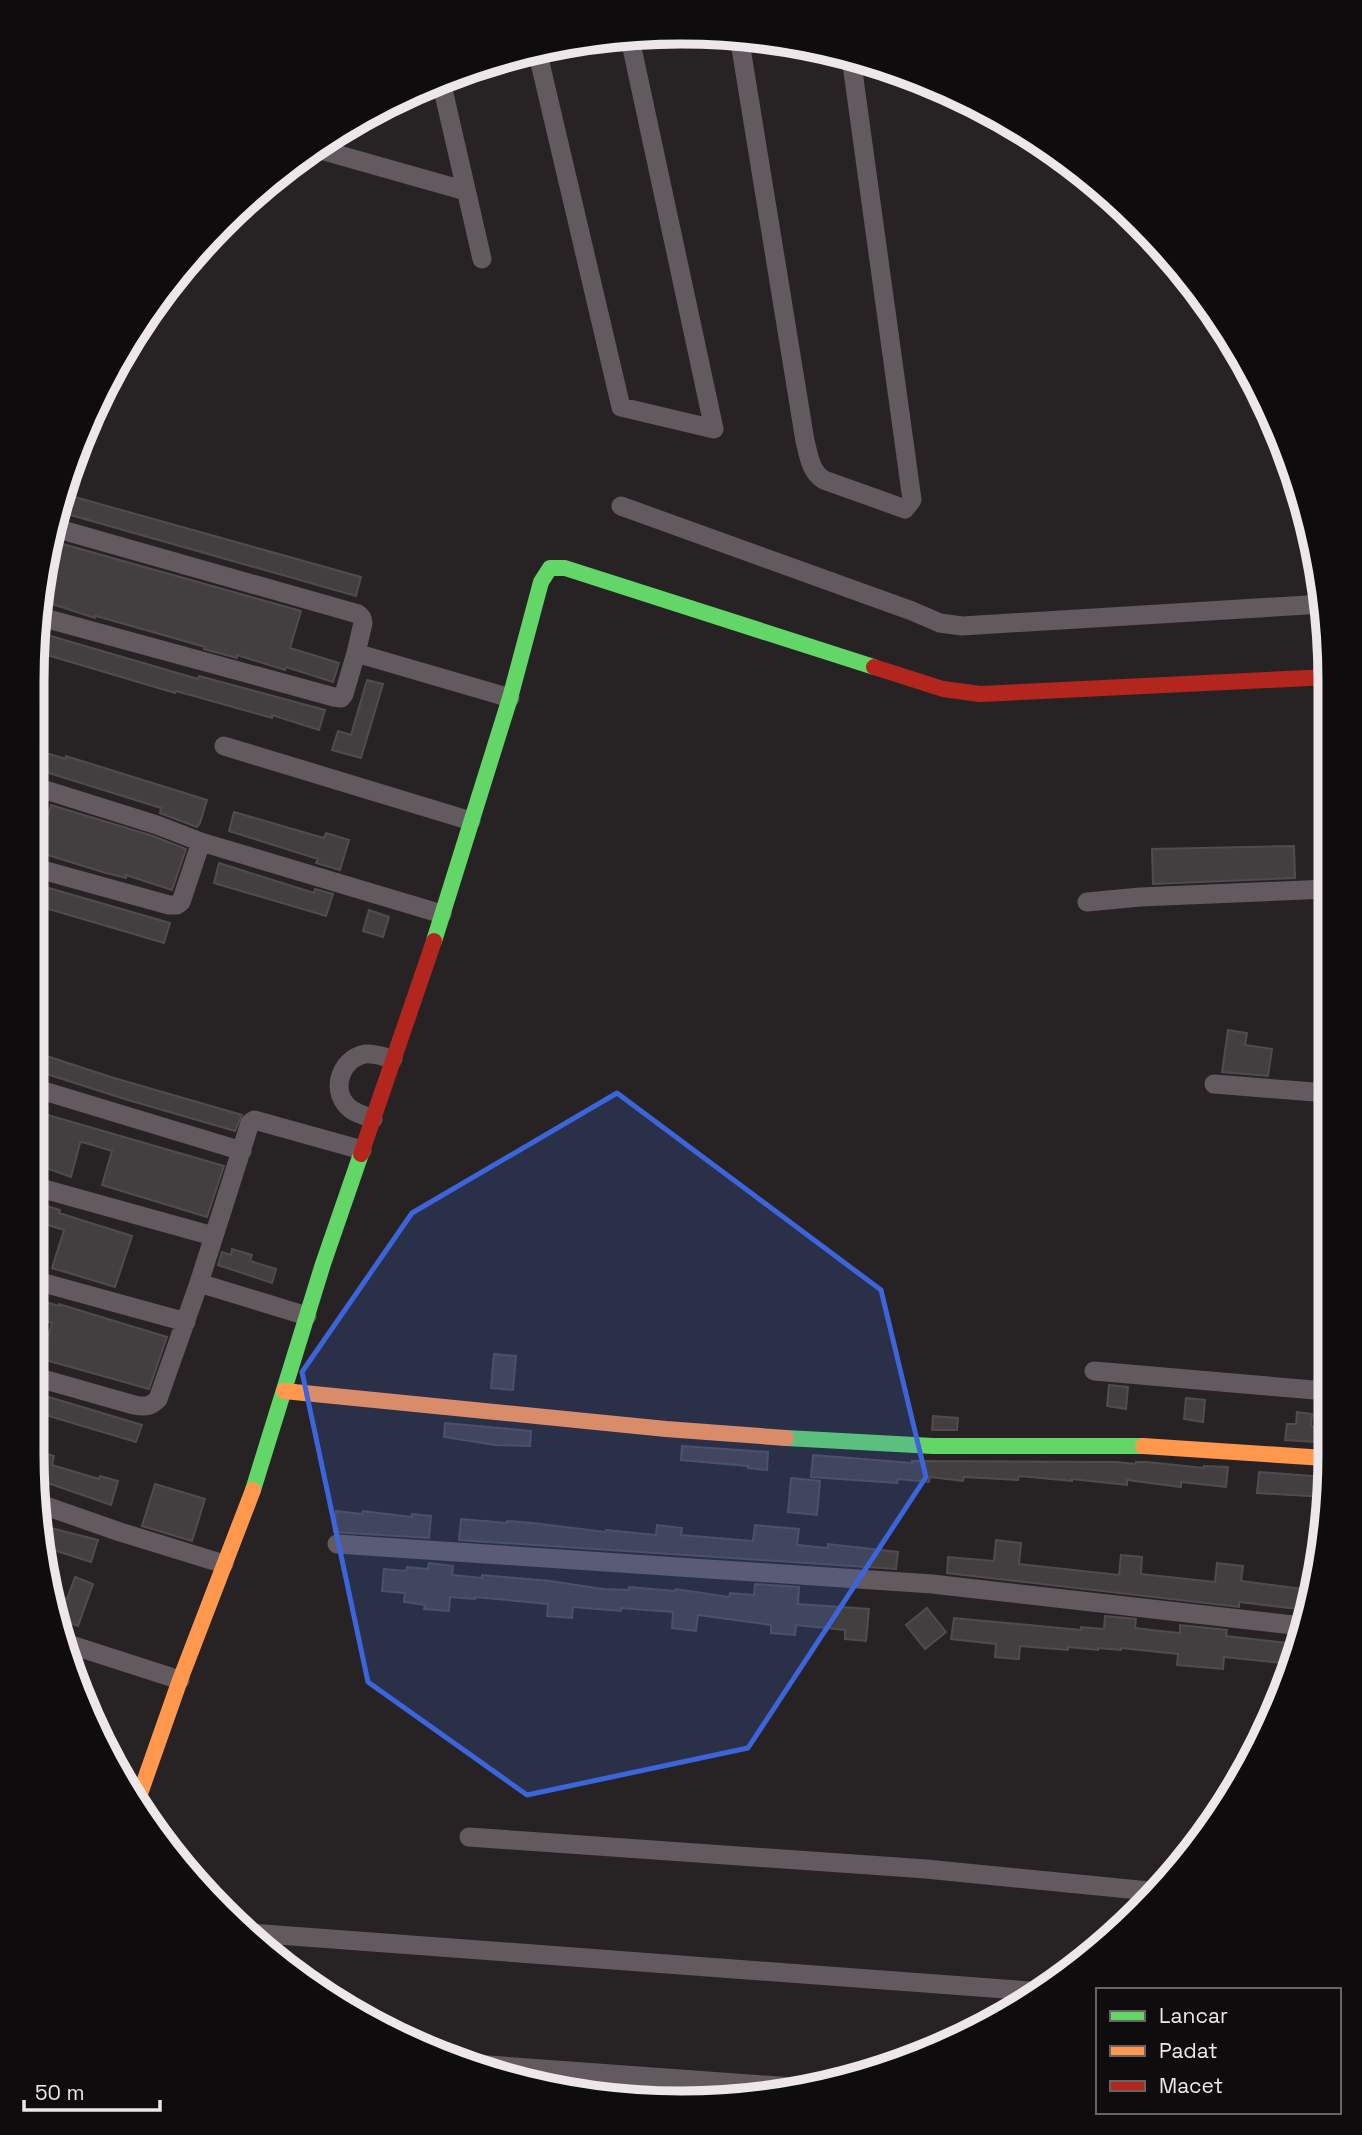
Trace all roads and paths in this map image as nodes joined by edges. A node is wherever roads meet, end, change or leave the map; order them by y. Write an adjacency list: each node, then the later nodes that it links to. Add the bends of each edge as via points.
1 (632, 46): 3 (street, via 714,429 621,407)
2 (741, 47): 4 (street, via 812,467 824,480 905,509 912,500)
3 (539, 60)
4 (851, 67)
5 (444, 89): 7 (street)
6 (326, 151): 7 (street)
7 (466, 191): 8 (street)
8 (482, 259)
9 (621, 506): 11 (street, via 940,623 961,626)
10 (62, 530): 13 (street, via 358,614 363,623)
11 (1314, 605)
12 (47, 619): 13 (street, via 340,698)
13 (356, 653): 15 (street)
14 (1318, 678): 15 (street, via 996,694 943,689 555,567 546,571 541,582)
15 (510, 698): 18 (street)
16 (224, 746): 18 (street)
17 (44, 790): 19 (street)
18 (471, 821): 23 (street)
19 (201, 842): 20 (street, via 177,905); 23 (street)
20 (44, 870)
21 (1318, 889): 22 (street)
22 (1087, 902)
23 (442, 914): 24 (street)
24 (393, 1059): 28 (street); 28 (street, via 362,1055 342,1071 339,1087 345,1104)
25 (1214, 1084): 27 (street)
26 (44, 1091): 30 (street)
27 (1318, 1092)
28 (373, 1119): 29 (street)
29 (362, 1150): 30 (street, via 254,1120); 35 (street)
30 (242, 1151): 32 (street)
31 (44, 1189): 32 (street)
32 (214, 1236): 34 (street)
33 (44, 1283): 36 (street)
34 (199, 1283): 35 (street); 36 (street)
35 (307, 1317): 40 (street)
36 (186, 1322): 38 (street, via 158,1399 149,1406)
37 (1094, 1371): 39 (street)
38 (44, 1379)
39 (1318, 1390)
40 (284, 1391): 41 (street, via 836,1441 1148,1446); 44 (street)
41 (1318, 1458)
42 (46, 1506): 44 (street)
43 (337, 1544): 45 (street, via 932,1584)
44 (224, 1564): 47 (street)
45 (1295, 1625)
46 (74, 1646): 47 (street)
47 (180, 1681): 48 (street)
48 (141, 1792)
49 (469, 1837): 50 (street, via 926,1869)
50 (1145, 1891)
51 (262, 1934): 52 (street)
52 (1023, 1991)
53 (504, 2066): 54 (street)
54 (768, 2085)

